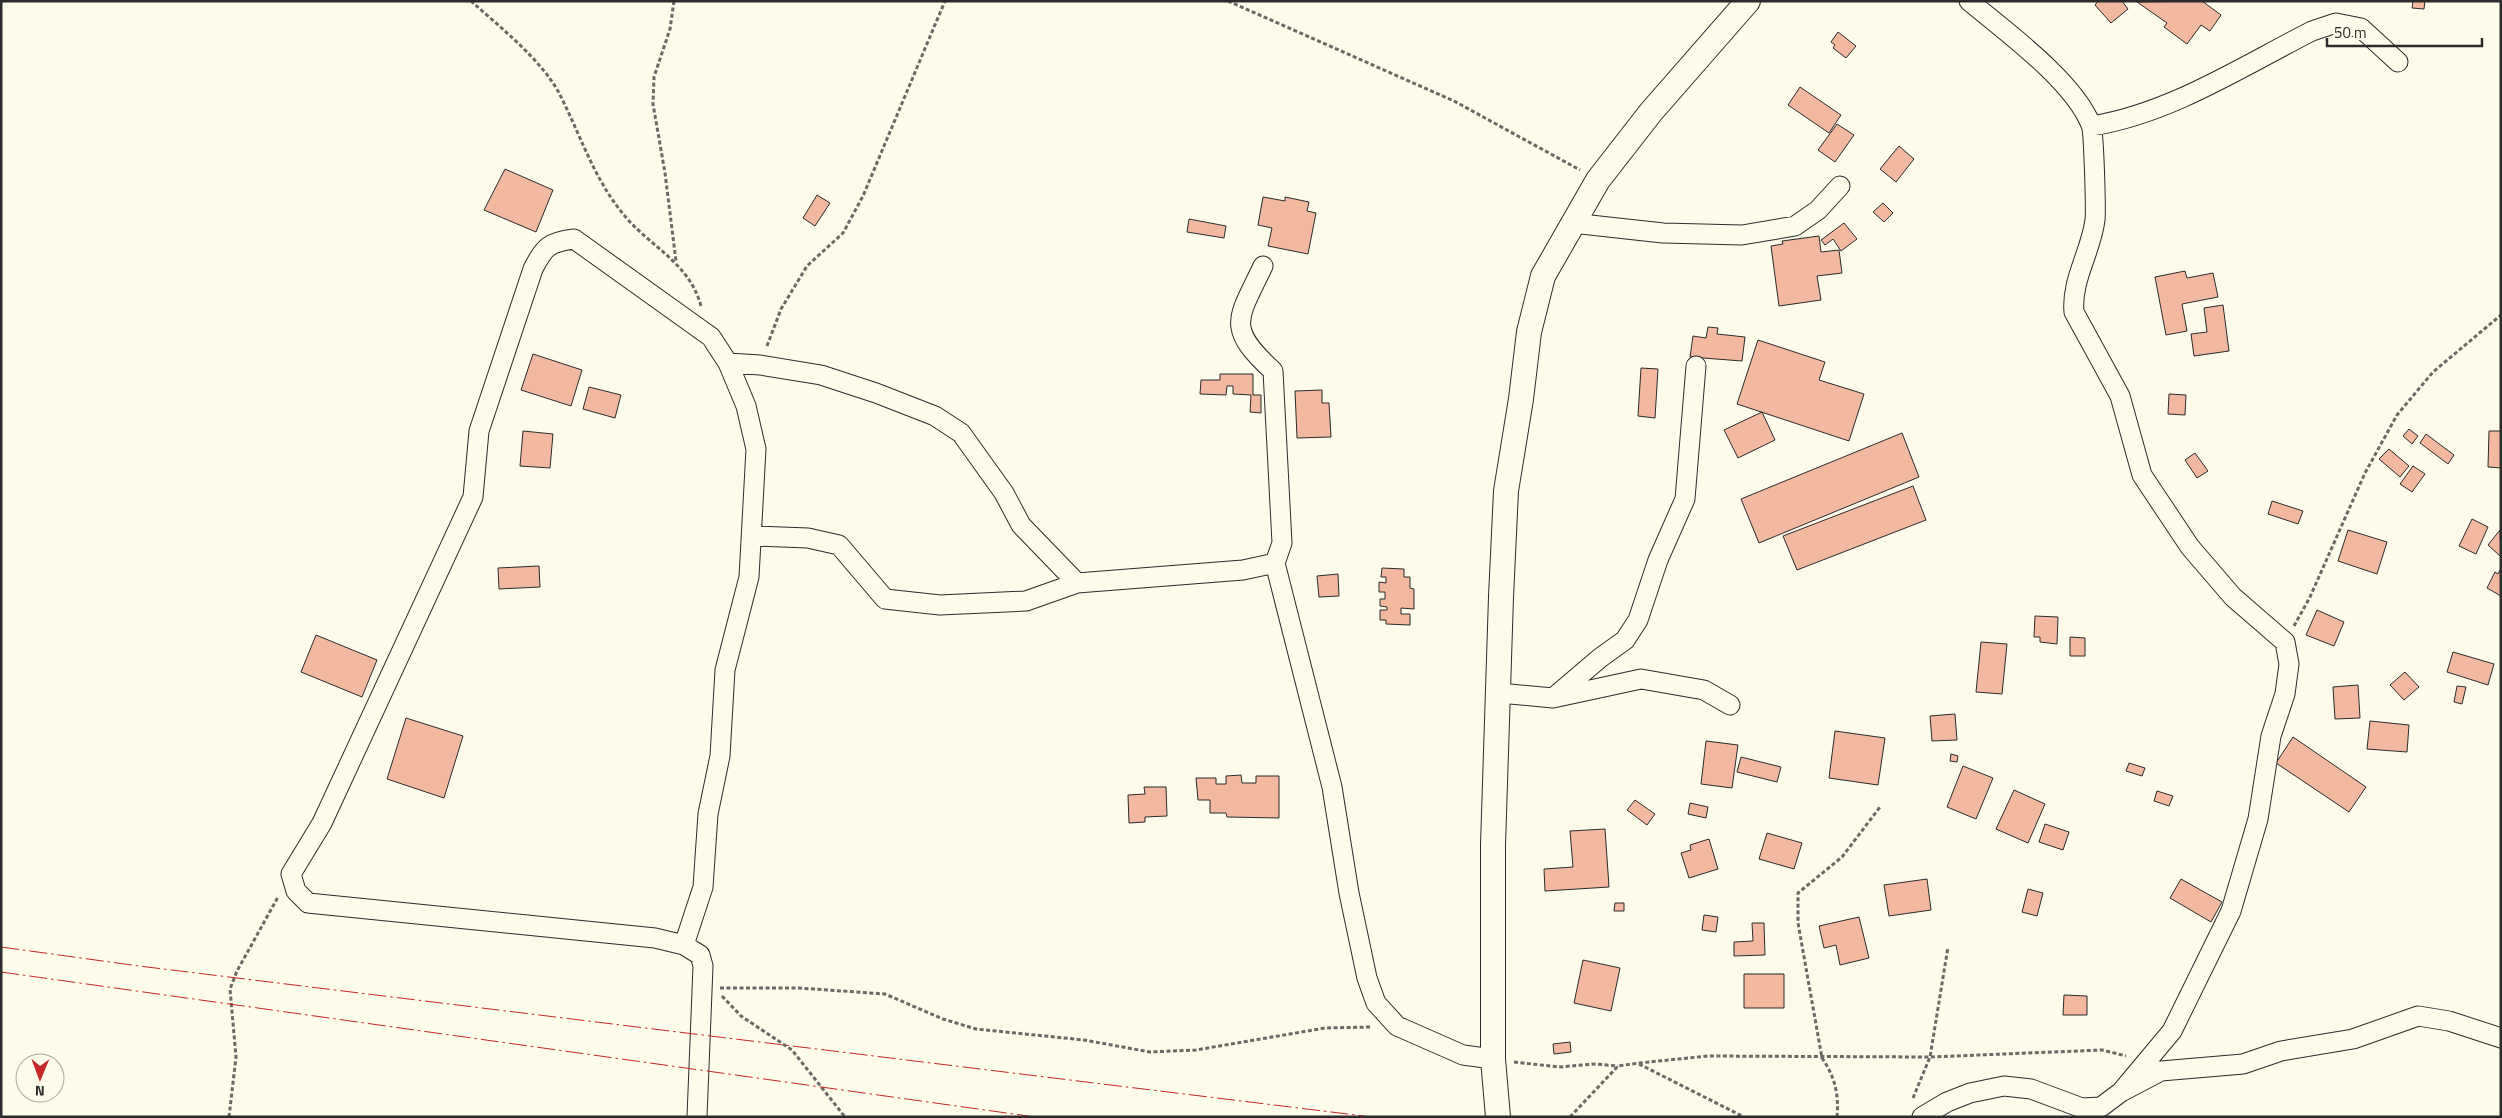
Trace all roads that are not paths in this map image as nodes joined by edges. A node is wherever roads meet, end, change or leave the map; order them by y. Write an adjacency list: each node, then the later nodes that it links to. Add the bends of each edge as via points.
1 (1748, 1): 6 (street, via 1651,112 1598,180)
2 (1969, 1): 4 (street, via 2034,54 2072,94)
3 (2398, 62): 4 (street, via 2361,28 2336,22 2312,31 2159,109)
4 (2092, 126): 19 (street, via 2095,220 2073,296 2074,312 2120,396 2142,475 2190,547 2227,590 2285,642 2289,664 2285,694 2271,736 2258,819 2231,912 2172,1032)
5 (1840, 186): 6 (street, via 1818,210 1795,226 1742,235 1663,233)
6 (1572, 223): 13 (street, via 1542,276 1529,332 1506,491)
7 (1263, 266): 11 (street, via 1242,310 1240,330 1252,351 1273,371 1282,543)
8 (728, 363): 10 (street, via 746,406 756,449); 12 (street, via 821,375 935,416 961,433 1004,493 1021,525); 16 (street, via 711,338 574,239 558,241 543,250 533,268 479,431 473,497 322,823 291,874 296,891 308,903 655,938)
9 (1696, 366): 14 (street, via 1685,499 1658,560 1638,620 1625,640)
10 (752, 536): 12 (street, via 808,538 840,545 886,599 940,605 1026,601); 16 (street, via 749,577 725,670 720,756 708,814 702,887)
11 (1275, 563): 12 (street, via 1243,570); 18 (street, via 1332,787 1349,893 1367,978 1376,1003 1397,1026 1464,1055)
12 (1077, 583)
13 (1499, 692): 14 (street); 18 (street, via 1493,845)
14 (1553, 698): 15 (street, via 1641,678 1704,690)
15 (1730, 706)
16 (684, 946): 21 (street, via 700,955 703,966)
17 (2501, 1038): 19 (street, via 2449,1020 2418,1016 2353,1040 2281,1051 2243,1064 2161,1071)
18 (1492, 1059): 22 (street)
19 (2121, 1092): 20 (street, via 2101,1107 2082,1108 2031,1089 2004,1086)
20 (1916, 1110)
21 (697, 1117)
22 (1498, 1117)

